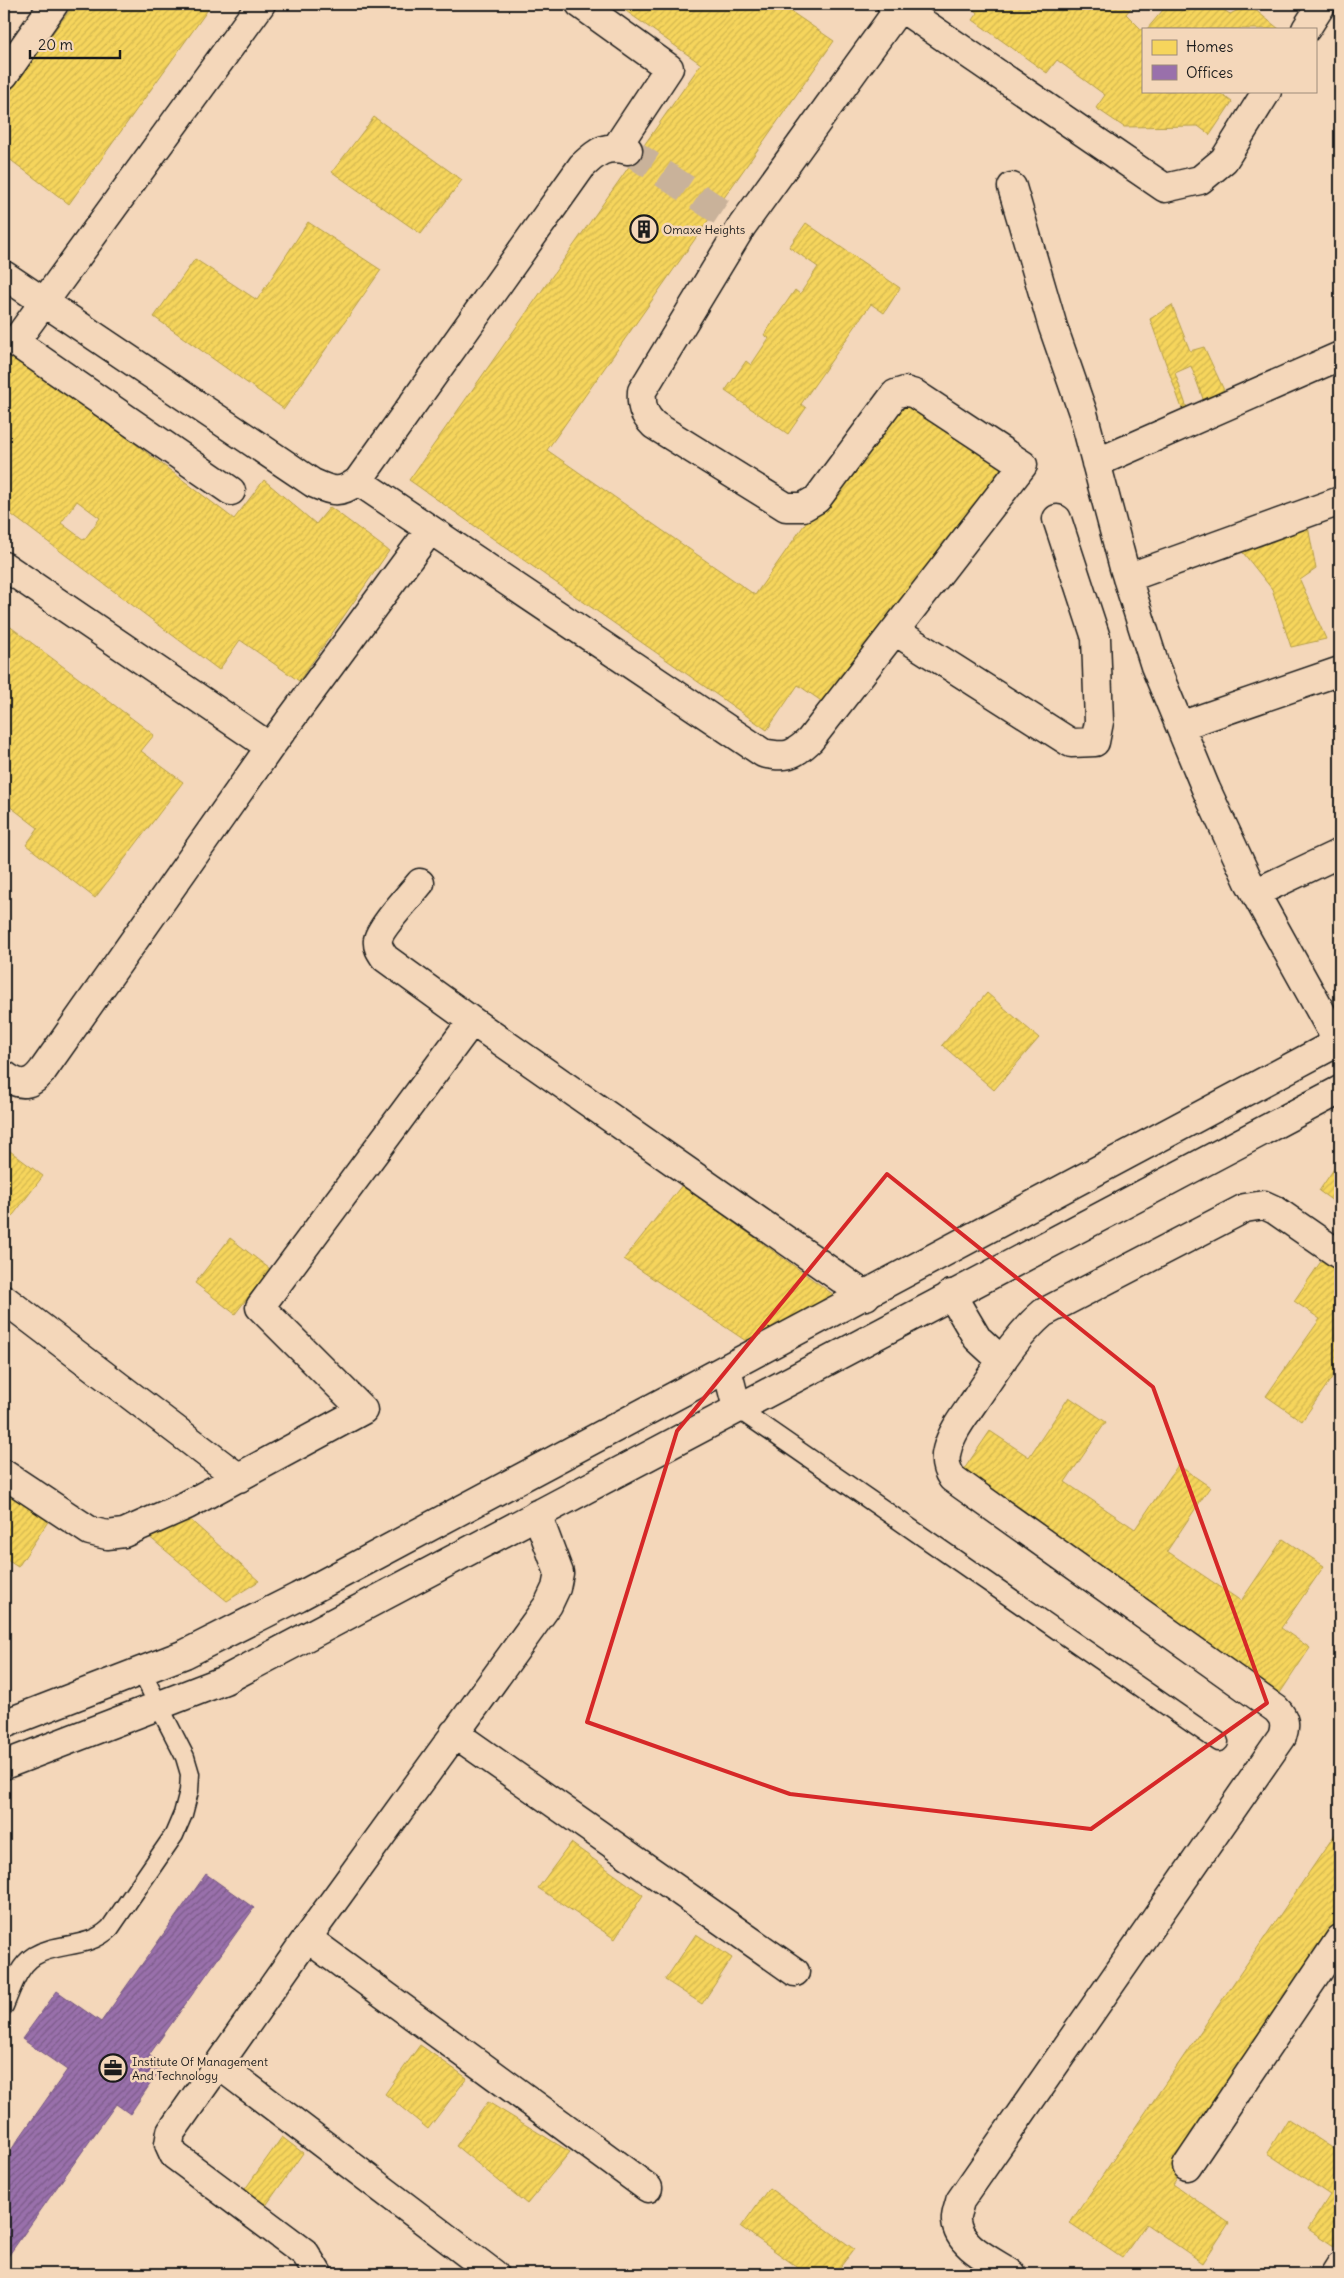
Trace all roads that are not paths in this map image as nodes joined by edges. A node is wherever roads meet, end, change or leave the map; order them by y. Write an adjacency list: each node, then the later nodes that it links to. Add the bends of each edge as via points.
1 (54, 4): 7 (street)
2 (261, 4): 11 (street)
3 (580, 4): 14 (street, via 669,68 622,149 598,150 582,166)
4 (1322, 4): 6 (street)
5 (895, 5): 8 (street, via 1165,188 1200,180 1224,160); 21 (street, via 742,226 642,391 641,406 654,425 786,507 803,507 817,499 895,394 905,391 915,394 1023,465)
6 (1307, 28)
7 (4, 74)
8 (1266, 92)
9 (1012, 187): 13 (street)
10 (4, 275): 11 (street)
11 (44, 301): 14 (street, via 313,483 330,491 346,490); 15 (street, via 15,342)
12 (1340, 356): 13 (street)
13 (1096, 463): 20 (street)
14 (358, 481): 18 (street)
15 (231, 491)
16 (1340, 501): 20 (street)
17 (1057, 519): 21 (street, via 1096,638 1099,722 1095,742 1072,743)
18 (430, 530): 21 (street, via 763,753 779,756 796,753 810,740); 24 (street)
19 (4, 566): 24 (street)
20 (1127, 578): 23 (street, via 1155,666)
21 (894, 631)
22 (1340, 671): 23 (street)
23 (1180, 726): 27 (street)
24 (270, 747): 30 (street, via 36,1080 23,1084)
25 (1340, 853): 27 (street)
26 (420, 883): 28 (street, via 382,930 378,939 379,949 386,958)
27 (1255, 893): 29 (street)
28 (472, 1021): 34 (street); 40 (street, via 260,1307 363,1410)
29 (1340, 1043): 34 (street)
30 (4, 1076)
31 (1340, 1090): 33 (street)
32 (1340, 1255): 36 (street, via 1275,1210 1264,1205 1245,1208 1044,1313 1030,1324)
33 (951, 1294): 36 (street, via 977,1338); 38 (street)
34 (866, 1296): 37 (street)
35 (4, 1299): 40 (street)
36 (1002, 1361): 58 (street, via 953,1433 946,1451 945,1468 952,1478 1276,1709 1283,1717 1285,1728 1282,1737 960,2201 956,2220 968,2245)
37 (727, 1369): 38 (street); 42 (street, via 298,1597 185,1654)
38 (737, 1408): 41 (street); 46 (lane)
39 (4, 1474): 40 (street, via 90,1530 107,1535 124,1533)
40 (238, 1478)
41 (537, 1514): 43 (street, via 225,1680); 45 (street, via 559,1572 556,1588 548,1605)
42 (141, 1671): 43 (lane); 44 (street)
43 (157, 1706): 47 (street); 51 (lane, via 185,1757 190,1774 183,1814 174,1835 110,1928 100,1938 33,1957 21,1970)
44 (4, 1724)
45 (454, 1733): 48 (street); 50 (street)
46 (1219, 1742)
47 (4, 1765)
48 (307, 1938): 52 (street); 54 (street)
49 (1340, 1939): 53 (street)
50 (795, 1972)
51 (4, 2006)
52 (219, 2065): 56 (street, via 171,2132 169,2144 174,2155 305,2253); 57 (street)
53 (1187, 2166)
54 (648, 2188)
55 (1340, 2266): 59 (street)
56 (318, 2274)
57 (494, 2274)
58 (1012, 2274)
59 (1335, 2274)

